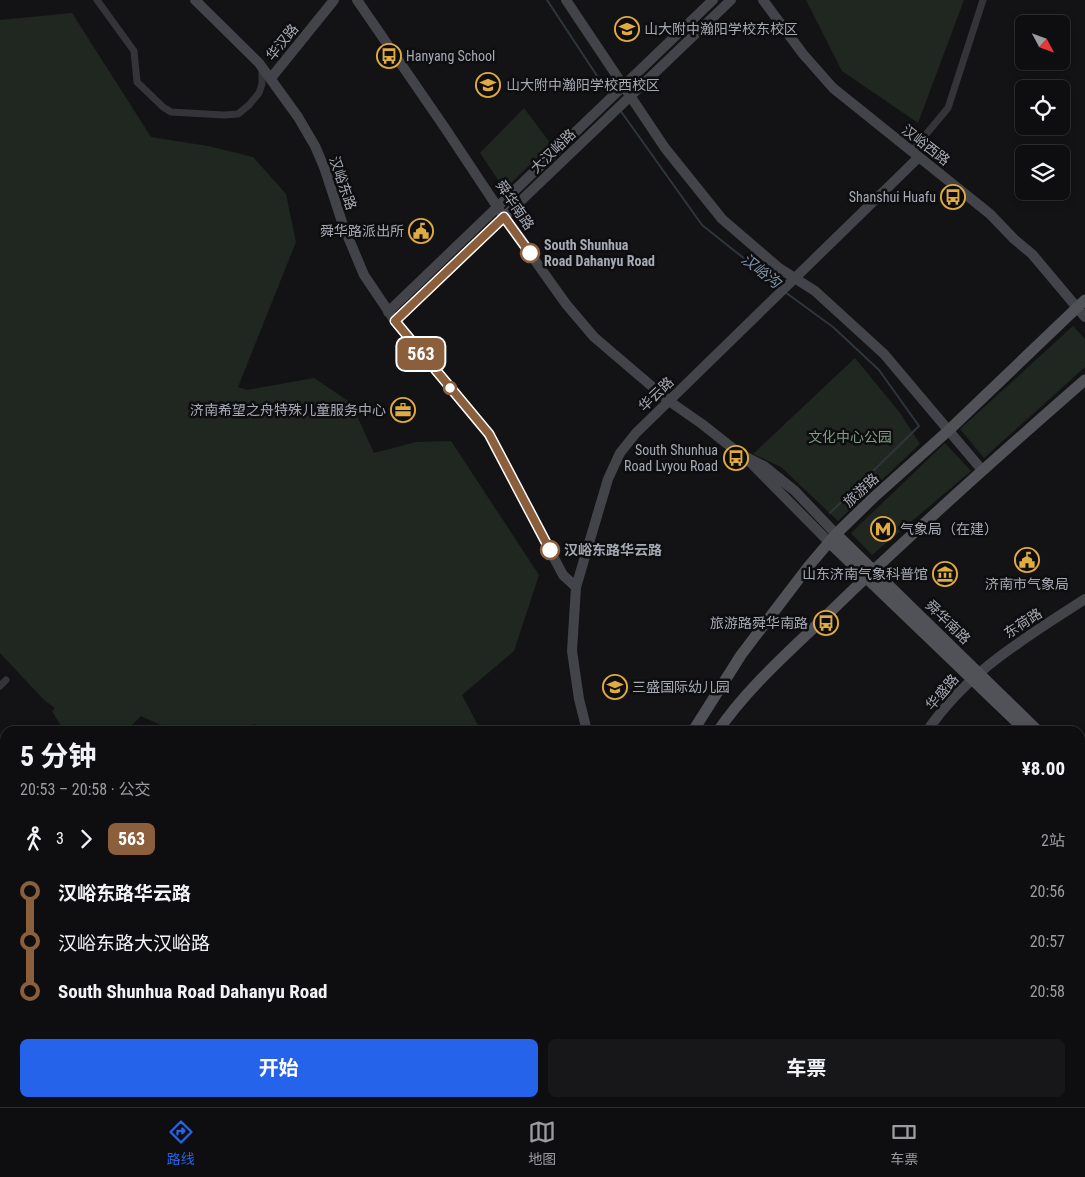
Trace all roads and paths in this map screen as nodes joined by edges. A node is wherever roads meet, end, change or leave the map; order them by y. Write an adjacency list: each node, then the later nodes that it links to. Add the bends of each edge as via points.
1 (97, 0): 10 (street, via 134,51 137,82 171,112 238,114 259,93)
2 (195, 0): 10 (street, 汉峪东路)
3 (334, 0): 11 (street, 华汉路)
4 (357, 0): 15 (street, 舜华南路)
5 (566, 0): 12 (street)
6 (713, 0): 12 (street, 大汉峪路)
7 (731, 0): 13 (street, 大汉峪路)
8 (763, 0): 14 (street, 汉峪西路, via 833,88)
9 (983, 0): 14 (street, via 948,108)
10 (262, 68): 11 (street, 汉峪东路)
11 (271, 78): 19 (street, 汉峪东路, via 315,146 354,254)
12 (624, 84): 13 (street); 15 (street, 大汉峪路)
13 (631, 96): 16 (street, 大汉峪路); 17 (street, via 665,148 722,219)
14 (916, 154): 17 (street, 华云路); 18 (street, 汉峪西路, via 990,214)
15 (498, 207): 16 (street, 舜华南路); 19 (street, 大汉峪路)
16 (504, 217): 21 (street, 大汉峪路); 23 (street, 舜华南路, via 566,304 594,337)
17 (794, 278): 23 (street, 华云路); 24 (street, via 815,291 884,354)
18 (1081, 304): 20 (street, 汉峪西路); 24 (main road, 旅游路)
19 (388, 312): 21 (street, 汉峪东路)
20 (1085, 317)
21 (395, 321): 28 (street, 汉峪东路, via 489,434 563,575)
22 (1085, 380): 25 (main road)
23 (669, 401): 26 (street, 舜华南路, via 789,486); 28 (street, 华云路, via 636,432 620,453 608,479)
24 (949, 430): 25 (street); 26 (main road, 旅游路)
25 (982, 470): 27 (main road)
26 (833, 538): 27 (main road, 舜华南路); 34 (main road, 旅游路, via 741,655)
27 (870, 573): 30 (main road, 舜华南路); 35 (main road, via 766,674)
28 (576, 587): 33 (street, 华云路, via 572,651)
29 (1085, 600): 30 (street, 东荷路)
30 (975, 675): 36 (street, 华盛路); 37 (main road, 舜华南路); 38 (main road, 舜华南路)
31 (6, 680): 32 (street)
32 (0, 686)
33 (586, 726)
34 (696, 726)
35 (722, 726)
36 (930, 726)
37 (1021, 726)
38 (1032, 726)

